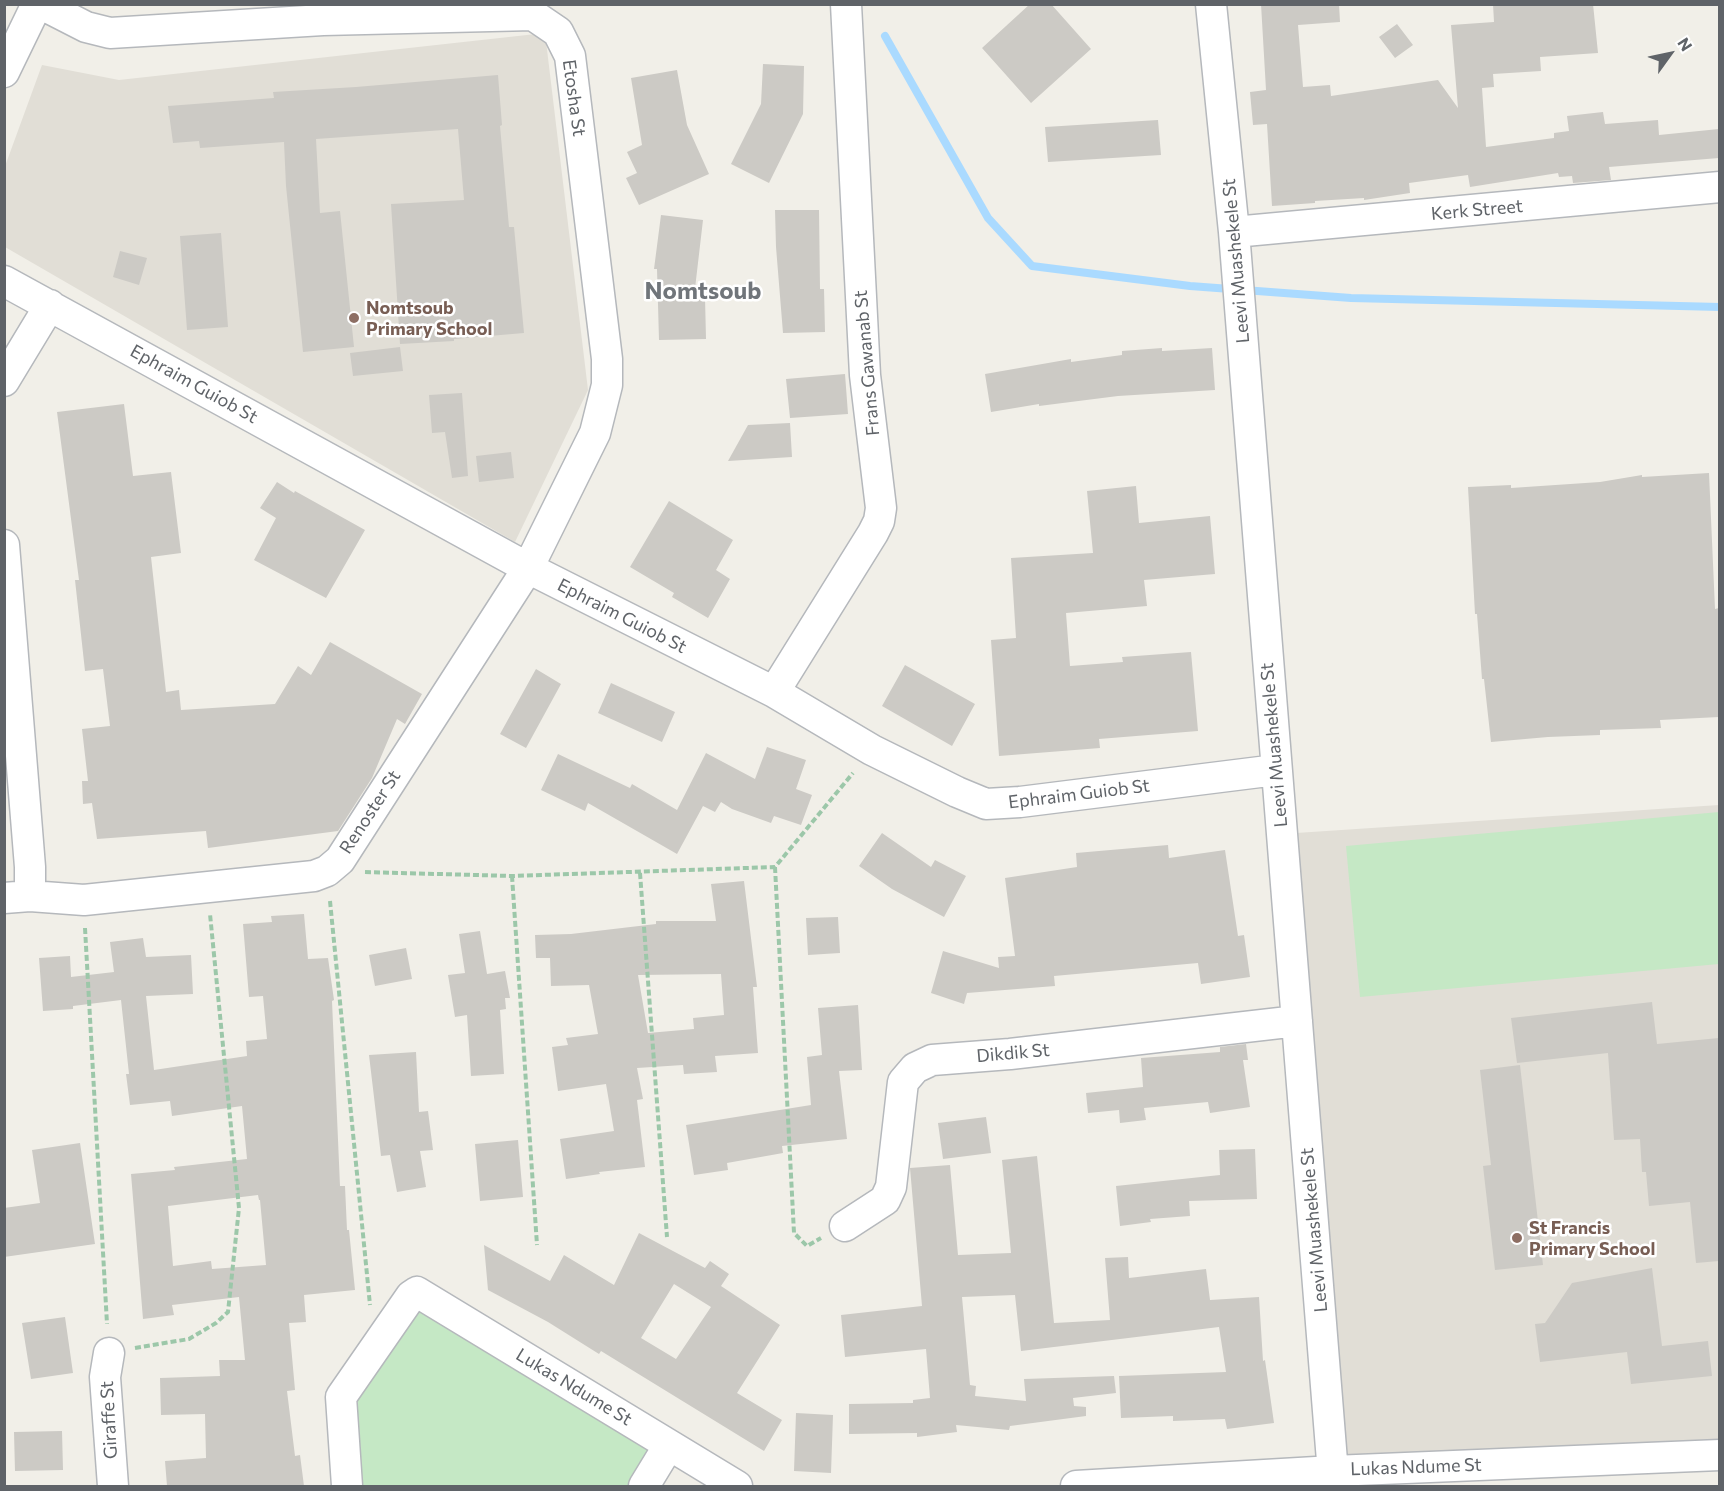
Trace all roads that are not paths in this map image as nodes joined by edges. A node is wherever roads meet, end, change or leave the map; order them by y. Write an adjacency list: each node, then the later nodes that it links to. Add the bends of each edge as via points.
1 (39, 4): 4 (street, Etosha St, via 86,27 110,33); 5 (street)
2 (846, 4): 13 (street, Frans Gawanab St, via 866,375 881,508 873,533)
3 (1211, 4): 7 (street, Leevi Muashekele St)
4 (322, 12): 12 (street, Etosha St, via 533,15 558,32 570,56 608,359 607,385 595,433)
5 (4, 72)
6 (1719, 187): 7 (street, Kerk Street)
7 (1235, 246): 14 (street, Leevi Muashekele St)
8 (4, 280): 9 (street, Ephraim Guiob St)
9 (50, 305): 10 (street); 12 (street, Ephraim Guiob St)
10 (4, 381)
11 (4, 544): 15 (street, via 30,867)
12 (528, 568): 13 (street, Ephraim Guiob St); 15 (street, Renoster St, via 340,860 327,872 84,900)
13 (774, 692): 14 (street, Ephraim Guiob St, via 872,750 986,804)
14 (1276, 770): 16 (street, Leevi Muashekele St)
15 (17, 897)
16 (1297, 1022): 17 (street, Dikdik St, via 932,1060 915,1068 903,1082 891,1186 885,1200); 21 (street, Leevi Muashekele St)
17 (845, 1226)
18 (109, 1353): 22 (street, Giraffe St, via 105,1385)
19 (669, 1445): 23 (street, Lukas Ndume St, via 417,1292 341,1397); 24 (street); 25 (street, Lukas Ndume St)
20 (1719, 1455): 21 (street, Lukas Ndume St)
21 (1334, 1479): 26 (street, Lukas Ndume St)
22 (112, 1486)
23 (347, 1486)
24 (644, 1486)
25 (737, 1486)
26 (1076, 1486)

